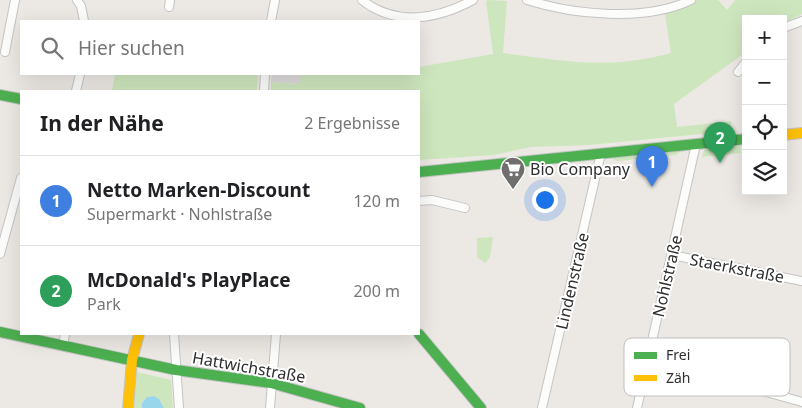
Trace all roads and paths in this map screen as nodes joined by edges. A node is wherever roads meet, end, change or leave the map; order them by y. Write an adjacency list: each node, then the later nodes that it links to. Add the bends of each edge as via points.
1 (15, 0): 12 (street)
2 (77, 0): 8 (street)
3 (275, 0): 9 (street)
4 (362, 0): 5 (street, via 391,14 422,18 451,12)
5 (473, 0)
6 (528, 0): 7 (street, via 561,9 624,13 666,10)
7 (691, 0)
8 (84, 20)
9 (271, 20)
10 (802, 21): 11 (street)
11 (787, 27)
12 (5, 52)
13 (742, 67): 14 (street)
14 (738, 72)
15 (80, 75): 17 (street)
16 (265, 75): 18 (street)
17 (76, 90)
18 (264, 90)
19 (0, 95): 20 (main road)
20 (20, 99)
21 (802, 133): 22 (main road)
22 (787, 135)
23 (742, 138): 24 (main road)
24 (696, 144): 25 (main road); 32 (street, Nohlstraße)
25 (601, 153): 26 (main road); 52 (street, Lindenstraße)
26 (420, 172)
27 (20, 181): 30 (street)
28 (420, 201): 29 (street, via 432,200)
29 (465, 208)
30 (4, 227): 31 (street)
31 (0, 254)
32 (672, 255): 33 (street, Staerkstraße); 40 (street, Nohlstraße)
33 (802, 281)
34 (0, 332): 41 (main road, Hattwichstraße)
35 (66, 335): 41 (street)
36 (139, 335): 42 (main road)
37 (174, 335): 43 (street)
38 (276, 335): 44 (street)
39 (420, 335): 51 (main road)
40 (653, 338)
41 (63, 346): 42 (main road, Hattwichstraße)
42 (132, 360): 43 (main road, Hattwichstraße); 47 (main road)
43 (176, 370): 44 (main road, Hattwichstraße); 48 (street)
44 (271, 383): 49 (street); 50 (main road, Hattwichstraße)
45 (780, 396): 46 (street)
46 (802, 402)
47 (128, 408)
48 (179, 408)
49 (270, 408)
50 (360, 408)
51 (481, 408)
52 (542, 408)

